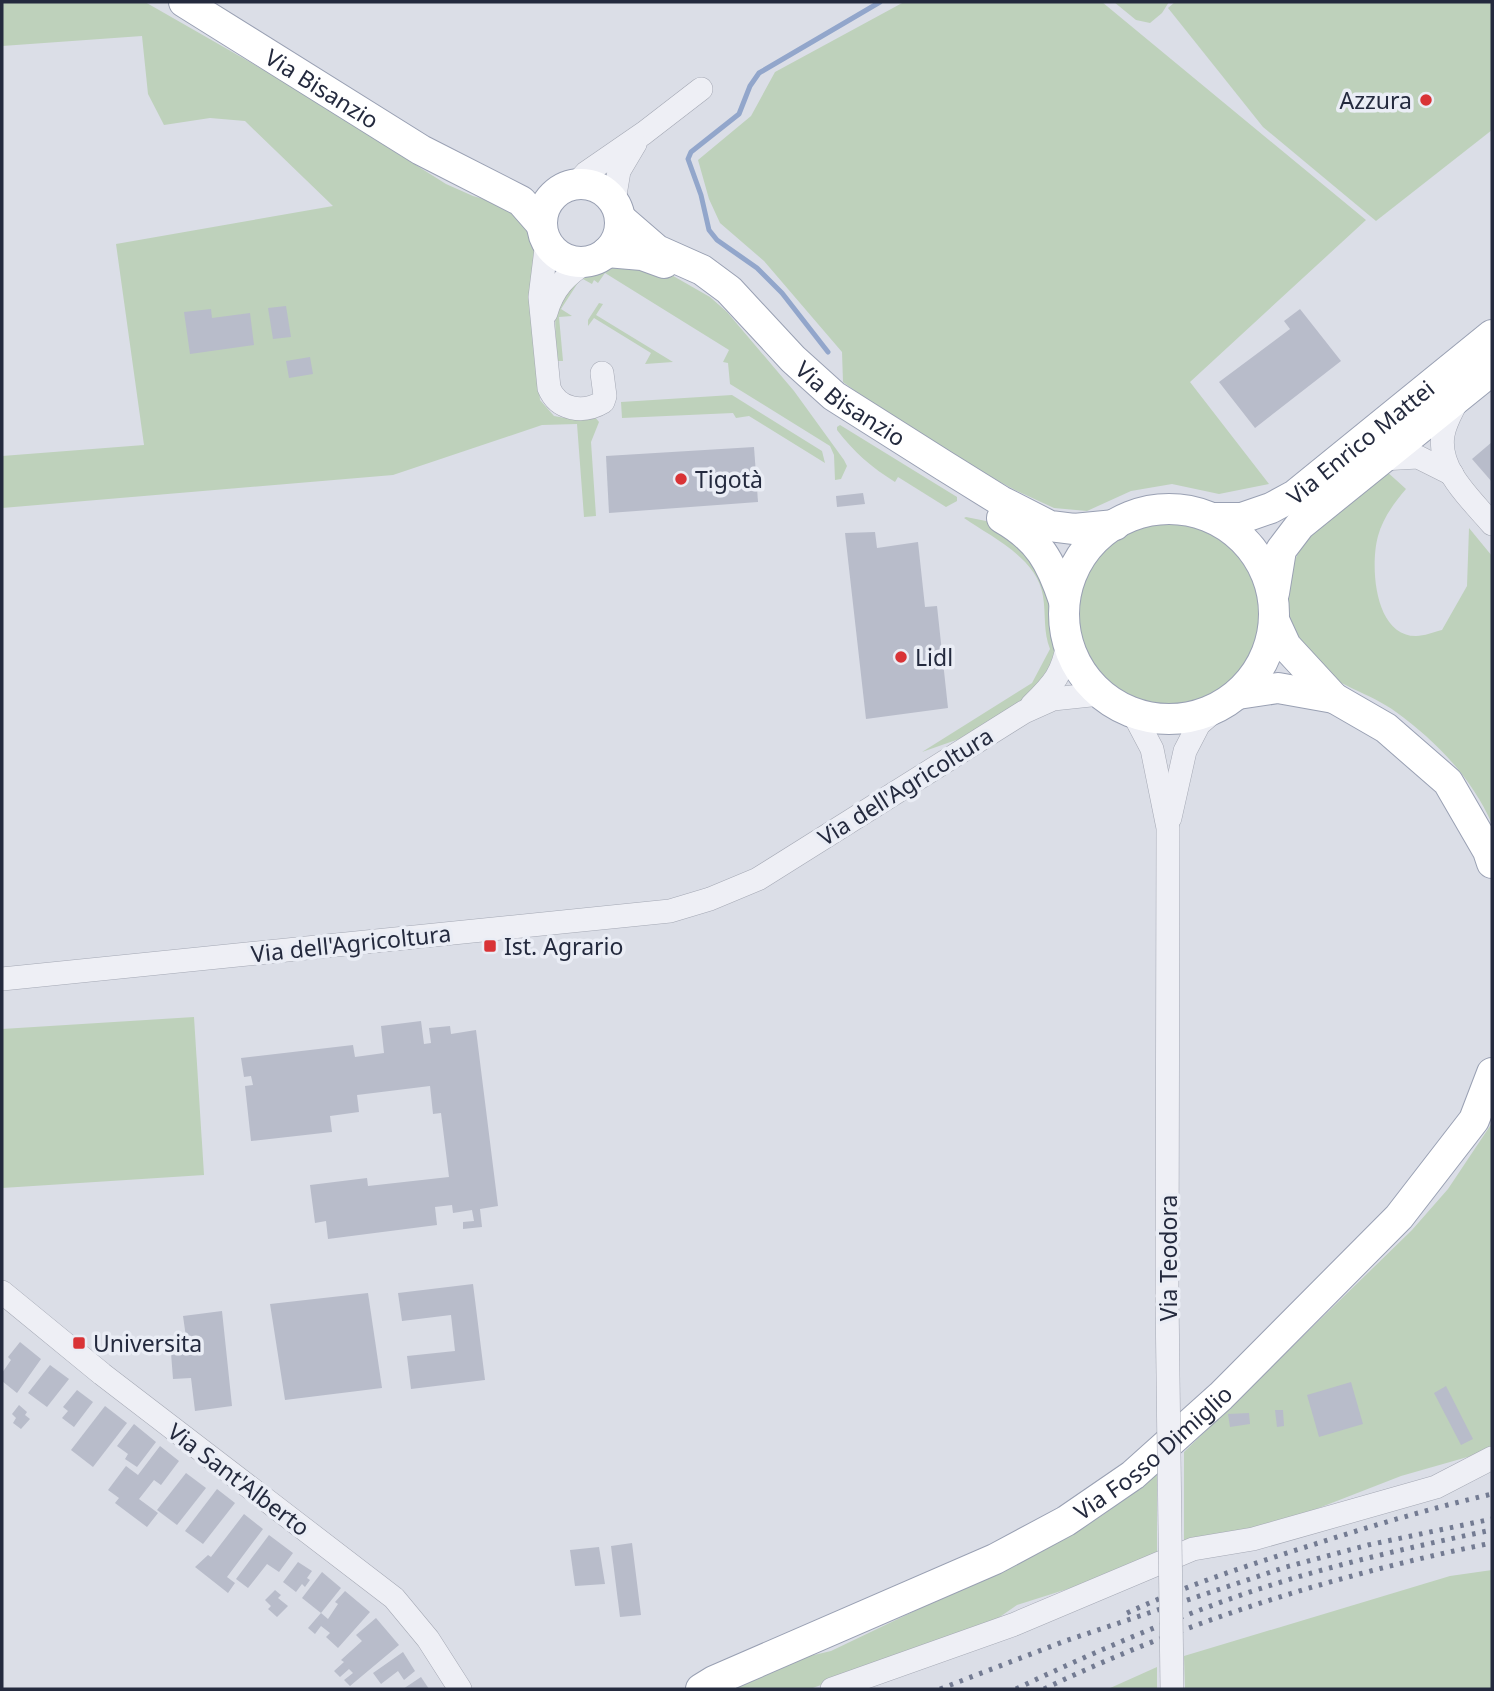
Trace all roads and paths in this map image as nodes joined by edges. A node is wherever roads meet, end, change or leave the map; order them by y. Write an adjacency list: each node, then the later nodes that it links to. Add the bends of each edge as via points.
1 (184, 2): 4 (main road, Via Bisanzio, via 421,150)
2 (701, 89): 3 (street)
3 (644, 133): 5 (street); 6 (street, via 619,171)
4 (464, 171): 5 (main road, Via Bisanzio, via 542,187); 7 (main road, Via Bisanzio, via 521,201)
5 (573, 185): 6 (main road, via 597,187); 7 (main road, via 549,200 544,212)
6 (617, 210): 8 (main road, via 615,242); 18 (main road, Via Bisanzio, via 657,250 702,270 729,289 834,396 891,433 1049,526)
7 (545, 233): 8 (main road, via 564,258 576,261); 9 (street, via 540,297)
8 (598, 256): 9 (street, via 557,286); 19 (main road, Via Bisanzio, via 642,255 674,267 717,293 811,398 1041,548)
9 (544, 320): 12 (street, via 549,388 558,402 567,408 603,402)
10 (1492, 335): 16 (main road, Via Enrico Mattei, via 1295,495 1242,518)
11 (1492, 370): 13 (main road, Via Enrico Mattei)
12 (602, 373)
13 (1460, 396): 14 (main road, Via Enrico Mattei); 15 (street, via 1443,434 1443,453)
14 (1382, 459): 15 (street, via 1418,457); 20 (main road, Via Enrico Mattei, via 1300,525 1282,550)
15 (1451, 474): 17 (street)
16 (1214, 518): 18 (main road, via 1184,510 1154,510); 20 (main road, via 1242,538 1263,566)
17 (1492, 524)
18 (1115, 525): 19 (main road, via 1082,555)
19 (1064, 601): 21 (main road)
20 (1274, 610): 23 (main road, via 1286,646); 24 (main road, via 1269,648 1256,673)
21 (1068, 643): 22 (main road, via 1083,675); 25 (street, Via dell'Agricoltura, via 1056,681)
22 (1100, 694): 25 (street, Via dell'Agricoltura, via 1053,699); 26 (main road)
23 (1334, 698): 24 (main road, via 1278,688); 28 (main road, via 1385,728 1448,782)
24 (1229, 700): 26 (main road, via 1199,715 1177,719); 27 (street, Via Teodora, via 1199,724 1185,751)
25 (1024, 712): 29 (street, Via dell'Agricoltura, via 758,879 670,911)
26 (1133, 713): 27 (street, Via Teodora, via 1152,749)
27 (1168, 828): 36 (street, Via Teodora, bridge)
28 (1492, 863)
29 (2, 979)
30 (1492, 1073): 34 (main road, Via Fosso Dimiglio, via 1474,1120 1399,1217 1222,1396 1133,1475 1066,1521 996,1559)
31 (2, 1293): 33 (street, Via Sant'Alberto, via 394,1598)
32 (1492, 1458): 35 (street, via 1436,1487 1253,1539 1193,1549 1015,1624)
33 (460, 1687)
34 (701, 1689)
35 (832, 1689)
36 (1172, 1689)

